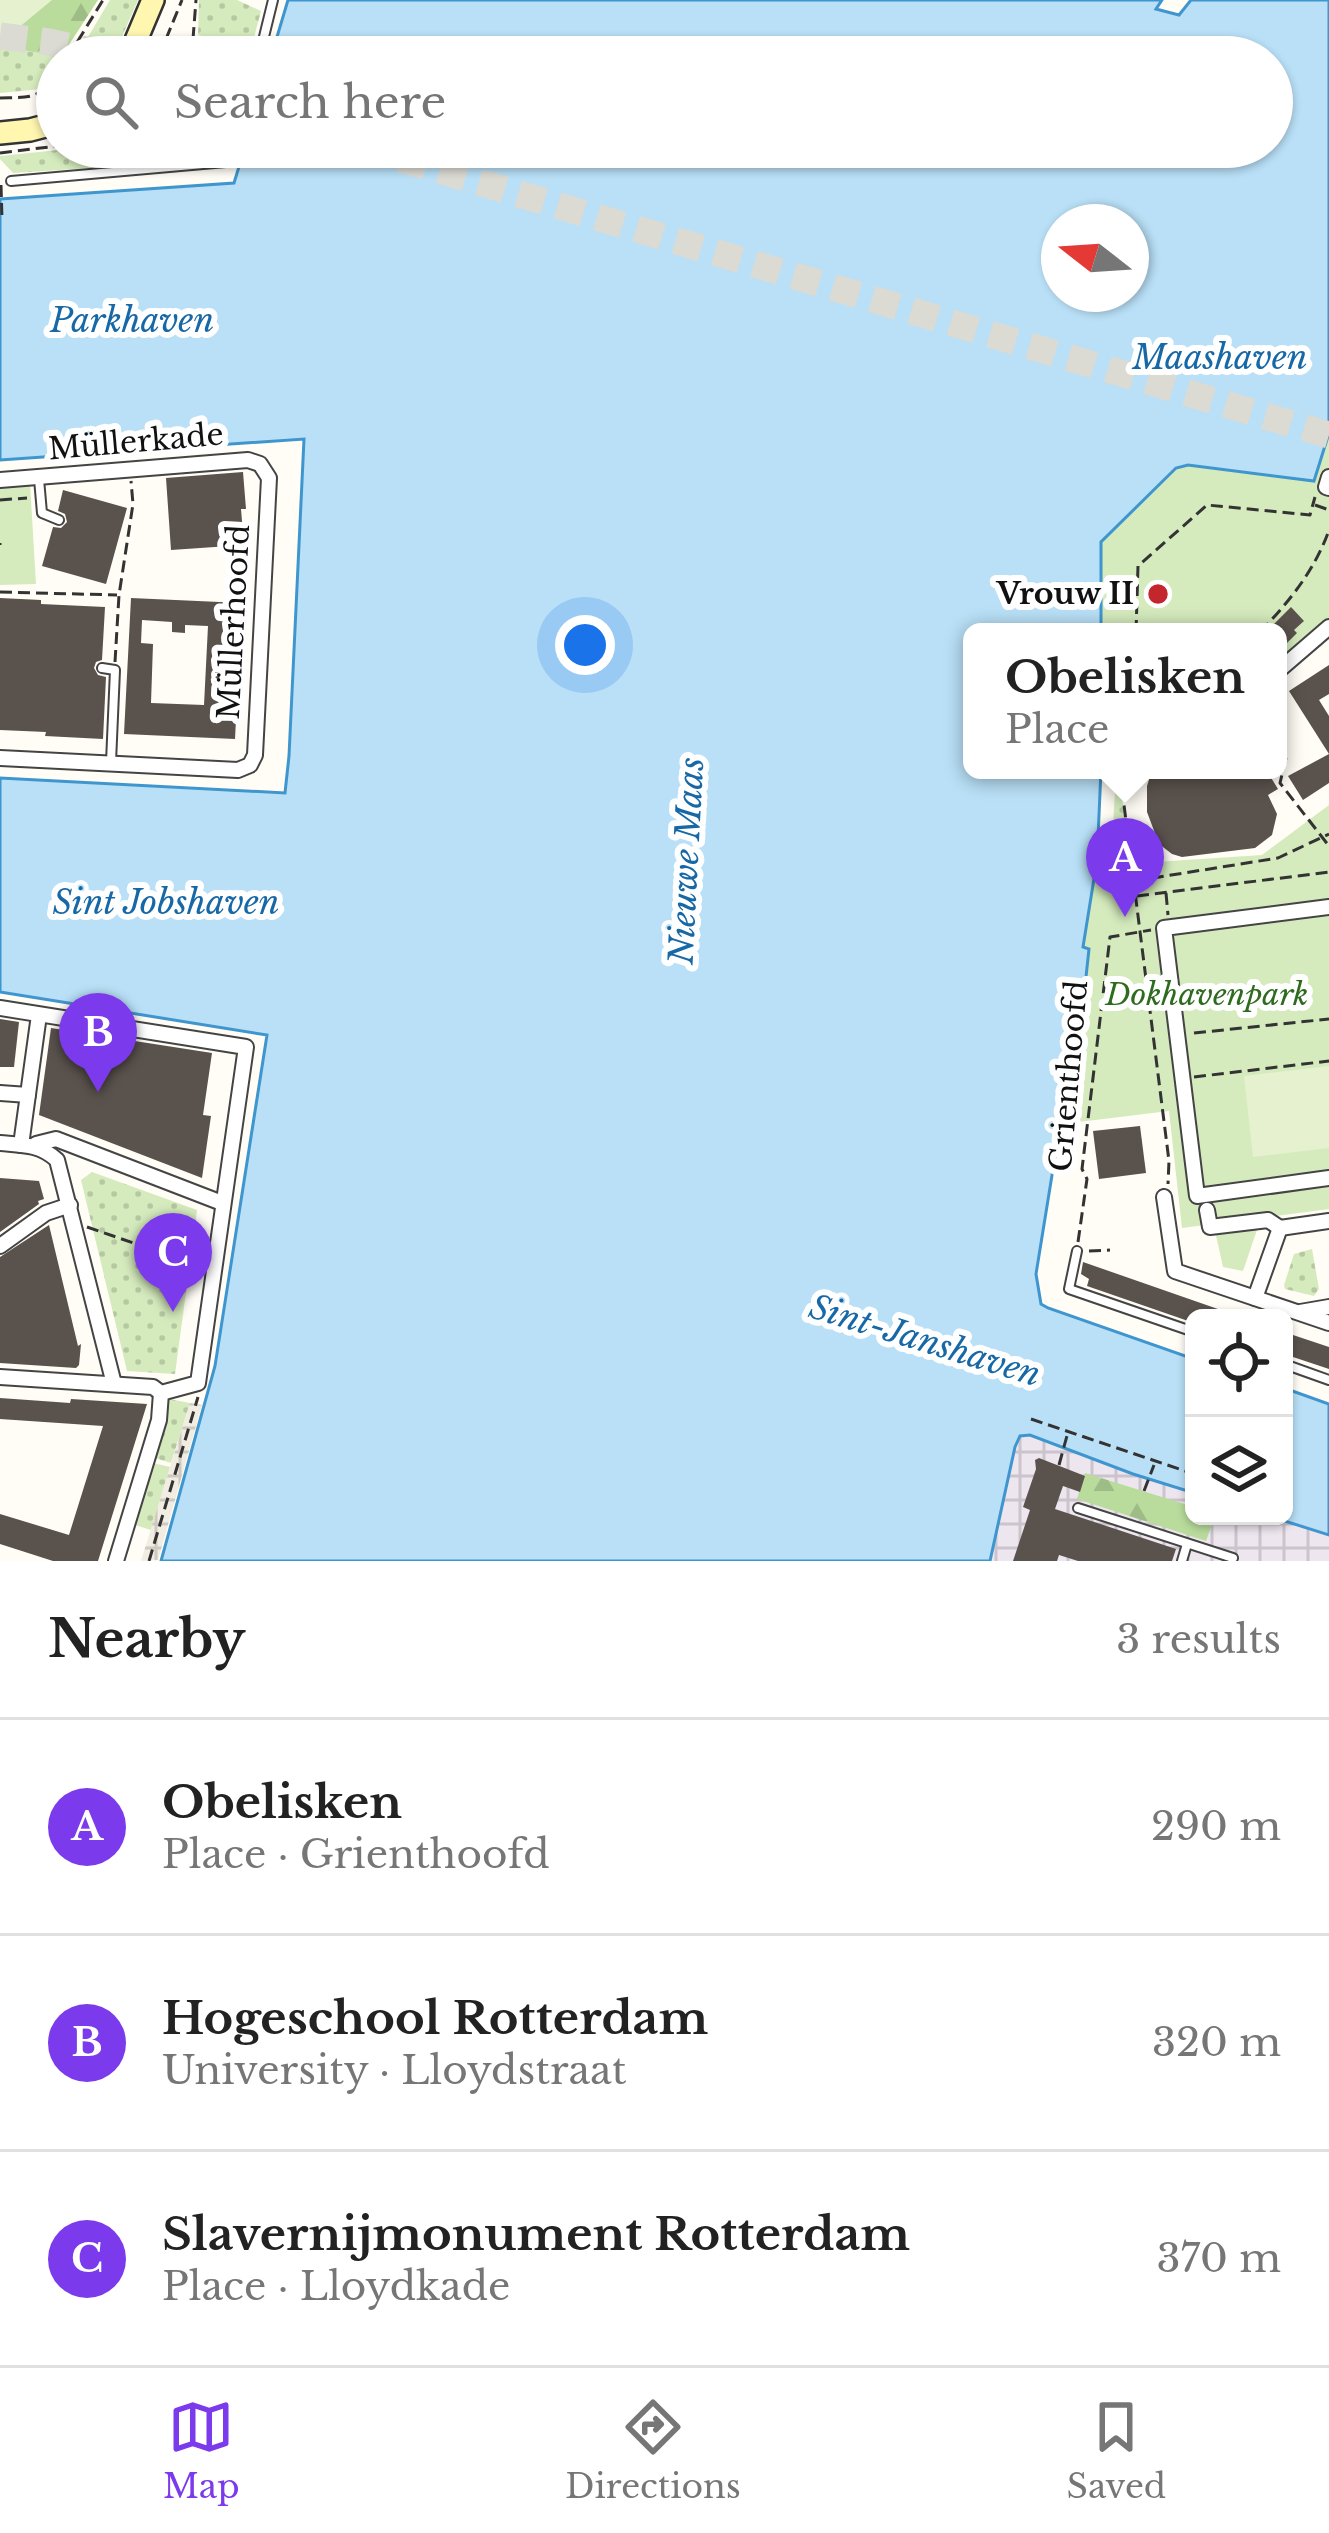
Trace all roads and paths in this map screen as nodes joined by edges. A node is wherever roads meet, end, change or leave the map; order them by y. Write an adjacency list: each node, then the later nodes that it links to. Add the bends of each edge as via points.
1 (104, 0): 7 (path)
2 (153, 0): 8 (street)
3 (167, 0): 9 (street)
4 (182, 0): 10 (path)
5 (196, 0): 11 (path)
6 (273, 0): 12 (lane)
7 (81, 36)
8 (138, 36)
9 (158, 36)
10 (163, 36)
11 (193, 36)
12 (264, 36)
13 (36, 94): 14 (path)
14 (0, 98)
15 (36, 127): 16 (street)
16 (0, 133)
17 (36, 145): 18 (street)
18 (0, 149): 19 (path)
19 (36, 150)
20 (158, 168): 21 (lane)
21 (10, 181)
22 (2, 190): 23 (path)
23 (2, 220)
24 (130, 470): 25 (street, Müllerkade, via 248,460); 26 (street, Müllerkade); 36 (path, via 134,504)
25 (268, 476): 44 (street, Müllerhoofd, via 254,761 238,770)
26 (38, 477): 27 (street, Müllerkade); 29 (lane)
27 (0, 480)
28 (1328, 484): 31 (path, via 1319,485)
29 (40, 497): 30 (path); 33 (lane, via 43,514)
30 (0, 500)
31 (1313, 505): 32 (path); 37 (path, via 1310,515 1207,505 1138,566)
32 (1329, 510)
33 (59, 520)
34 (1329, 530): 38 (path)
35 (0, 592): 36 (path)
36 (118, 595): 42 (path)
37 (1136, 623)
38 (1268, 623)
39 (1329, 627): 40 (street)
40 (1287, 663)
41 (102, 668): 42 (lane)
42 (115, 670): 44 (lane)
43 (0, 758): 44 (street)
44 (111, 764)
45 (1128, 779): 50 (path)
46 (1281, 779): 47 (path)
47 (1326, 836): 48 (path); 50 (path, via 1278,858)
48 (1329, 846)
49 (1329, 872): 51 (path)
50 (1134, 881): 52 (path)
51 (1166, 893): 52 (path); 54 (path)
52 (1136, 896): 55 (path)
53 (1329, 908): 54 (street)
54 (1167, 924): 59 (street)
55 (1141, 931): 67 (path, via 1169,1161); 76 (path, Grienthoofd, via 1110,937)
56 (0, 1008): 57 (street)
57 (38, 1015): 63 (street); 68 (street, via 246,1047)
58 (1329, 1018): 59 (path)
59 (1177, 1035): 61 (street)
60 (1329, 1061): 61 (path)
61 (1183, 1078): 66 (street, via 1197,1196)
62 (0, 1093): 63 (street)
63 (28, 1095): 65 (street)
64 (0, 1143): 65 (street)
65 (26, 1145): 68 (street, via 56,1139); 69 (street, via 57,1160)
66 (1329, 1178)
67 (1164, 1197): 78 (street, via 1174,1270)
68 (222, 1203): 77 (street)
69 (70, 1205): 72 (street); 74 (street)
70 (1207, 1210): 73 (street, via 1210,1228 1268,1220)
71 (1329, 1221): 73 (street)
72 (74, 1223): 77 (path); 87 (street)
73 (1280, 1228): 78 (street)
74 (0, 1246)
75 (1110, 1250): 76 (path)
76 (1077, 1251): 82 (lane, via 1069,1288)
77 (213, 1271): 86 (street)
78 (1255, 1298): 80 (street)
79 (1329, 1307): 80 (street)
80 (1295, 1312): 81 (street)
81 (1329, 1324)
82 (1185, 1329)
83 (1293, 1367): 85 (lane)
84 (0, 1377): 87 (street)
85 (1329, 1379)
86 (198, 1383): 88 (street); 99 (path)
87 (114, 1384): 88 (street)
88 (161, 1393): 98 (street)
89 (1031, 1419): 90 (path)
90 (1068, 1432): 91 (path); 92 (path)
91 (1155, 1461): 93 (path); 94 (path)
92 (1059, 1465)
93 (1185, 1471)
94 (1144, 1491)
95 (1078, 1508): 96 (lane)
96 (1187, 1544): 97 (lane); 100 (lane)
97 (1233, 1558)
98 (116, 1561)
99 (149, 1561)
100 (1182, 1561)

